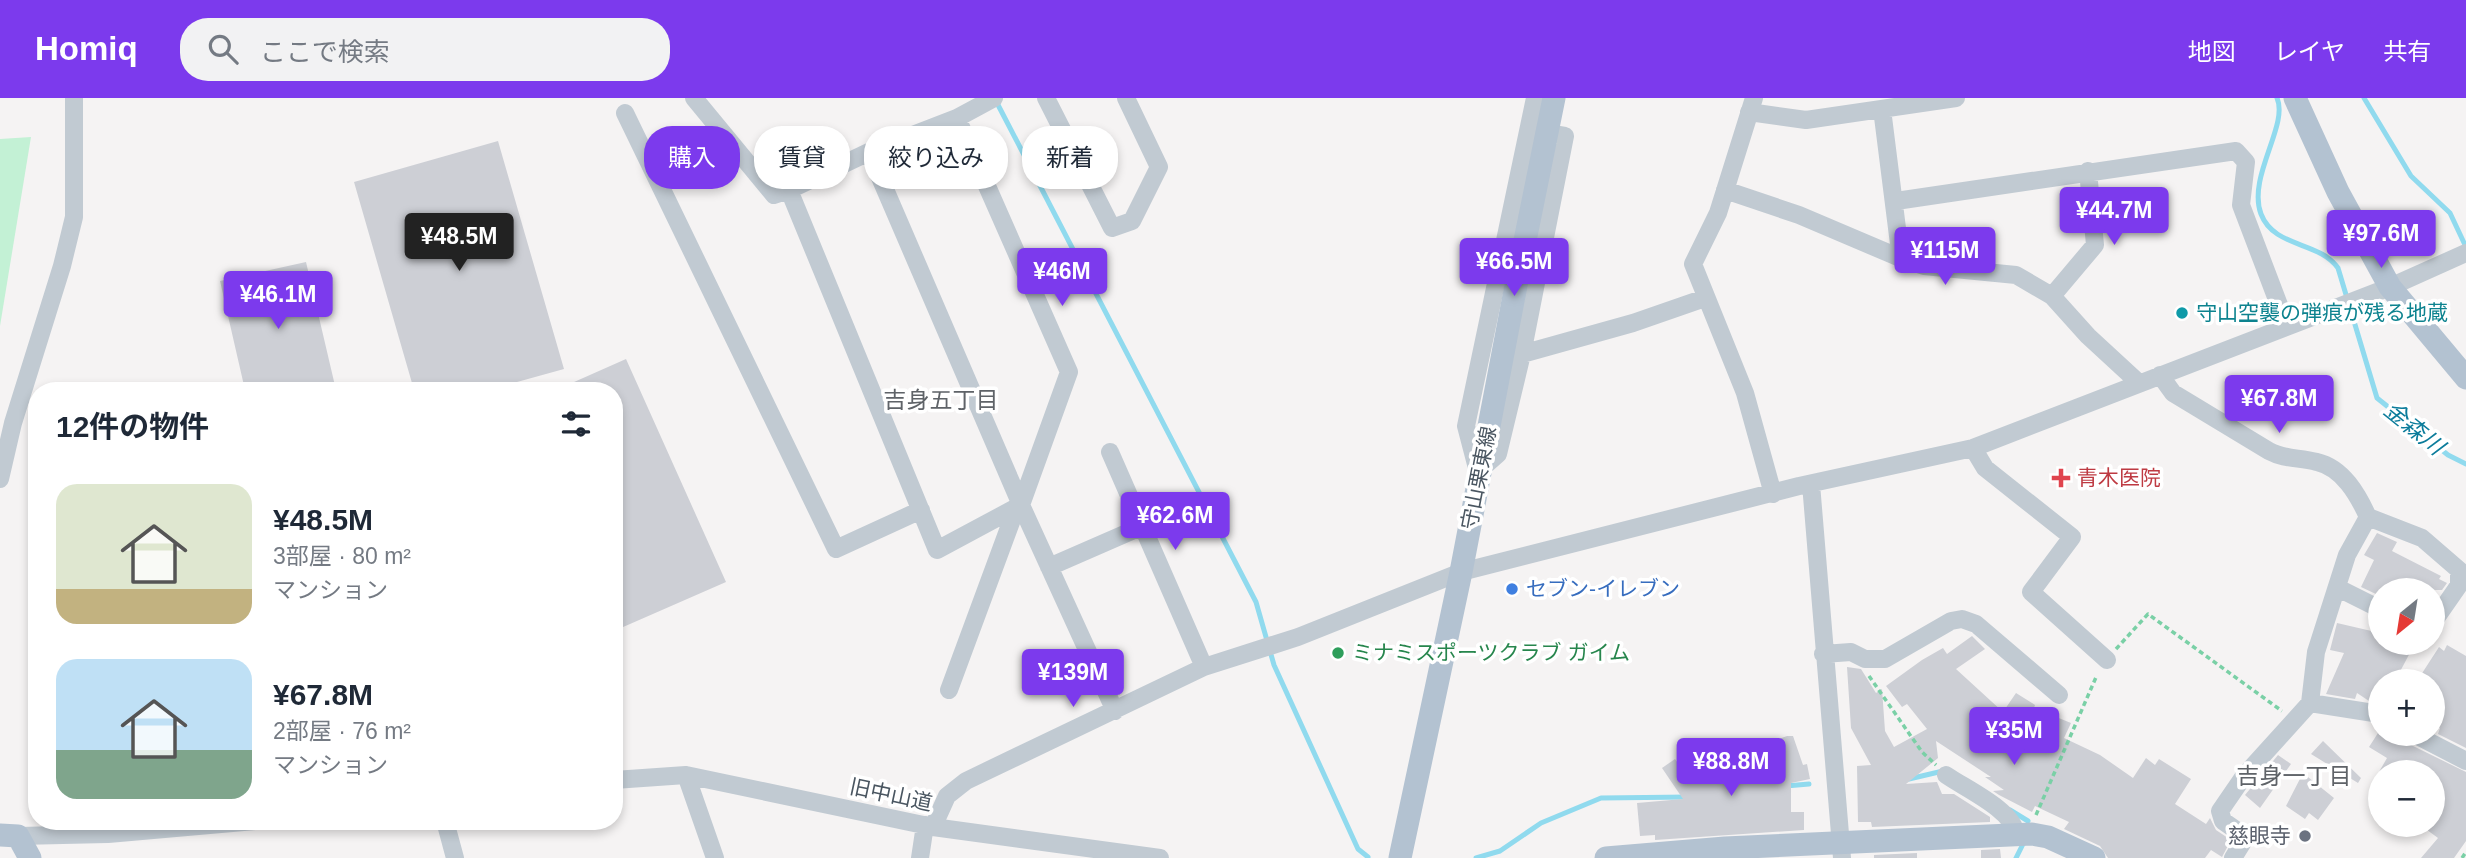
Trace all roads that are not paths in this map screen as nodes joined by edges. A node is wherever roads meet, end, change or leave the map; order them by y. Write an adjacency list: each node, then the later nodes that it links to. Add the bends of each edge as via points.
1 (74, 98): 35 (street, via 74,217)
2 (694, 98): 19 (street, via 774,195)
3 (1046, 98): 4 (street, via 1112,228 1132,221 1158,167)
4 (1126, 98)
5 (1535, 98): 15 (street)
6 (1554, 98): 34 (main road, 守山栗東線, bridge)
7 (1956, 98): 11 (street)
8 (2295, 98): 24 (main road, via 2338,192)
9 (991, 99): 13 (street)
10 (1752, 105): 11 (street, via 1806,120); 20 (street)
11 (1882, 109): 21 (street)
12 (625, 113): 39 (street, via 836,549)
13 (957, 118): 14 (street); 38 (street, via 1069,372)
14 (936, 126)
15 (1528, 129): 28 (street, via 1564,136); 34 (street, via 1466,426)
16 (864, 154): 19 (street)
17 (2088, 172): 21 (street); 25 (street, via 2095,245); 27 (street, via 2236,152 2246,162 2241,205)
18 (885, 189): 38 (street)
19 (789, 190): 39 (street)
20 (1726, 190): 23 (street); 26 (street, via 1693,264)
21 (1896, 201): 23 (street, via 1900,252)
22 (2462, 255): 24 (street)
23 (1905, 260): 25 (street, via 2016,275)
24 (2390, 287): 27 (street); 30 (main road)
25 (2052, 296): 31 (street)
26 (1705, 298): 28 (street); 37 (street, via 1745,393)
27 (2287, 326): 29 (street)
28 (1522, 354): 34 (street, via 1498,454)
29 (2160, 375): 31 (street); 40 (street, via 2173,393 2285,460 2319,462 2352,485)
30 (2466, 378)
31 (2139, 383): 32 (street)
32 (1973, 448): 36 (street); 48 (street, via 1985,468 2072,537 2031,592)
33 (1110, 452): 41 (street)
34 (1480, 474): 43 (main road, 守山栗東線)
35 (0, 479)
36 (1811, 484): 37 (street); 47 (street)
37 (1773, 494): 43 (street)
38 (1019, 505): 39 (street, via 937,550); 42 (street); 50 (street)
39 (921, 510)
40 (2368, 517): 44 (street, via 2347,555); 46 (street, via 2422,538 2459,570 2459,585)
41 (1143, 526): 42 (street); 49 (street)
42 (1049, 567): 53 (street)
43 (1461, 572): 49 (street); 71 (main road, 守山栗東線)
44 (2338, 588): 45 (street); 52 (street, via 2316,652)
45 (2368, 602)
46 (2445, 605)
47 (1823, 654): 51 (street, via 1851,652 1865,659 1885,659 1962,619 1976,624); 65 (street)
48 (2107, 660)
49 (1204, 667): 53 (street)
50 (949, 690)
51 (2059, 695)
52 (2310, 703): 54 (street); 74 (street, via 2244,776 2220,811 2223,821 2246,837)
53 (1115, 711): 60 (street, via 966,781 947,796)
54 (2368, 712)
55 (2437, 746): 56 (street)
56 (2466, 761)
57 (1943, 772): 63 (street, via 2005,814)
58 (685, 775): 59 (street, 旧中山道); 60 (street, 旧中山道); 68 (street)
59 (623, 779)
60 (929, 826): 69 (street); 70 (street, 旧中山道)
61 (153, 830): 64 (street)
62 (447, 830): 67 (street)
63 (2024, 834): 65 (main road); 73 (main road, via 2055,839)
64 (9, 835): 66 (main road)
65 (1840, 851): 72 (main road)
66 (30, 858)
67 (455, 858)
68 (715, 858)
69 (920, 858)
70 (1160, 858)
71 (1400, 858)
72 (1606, 858)
73 (2094, 858)
74 (2233, 858)

